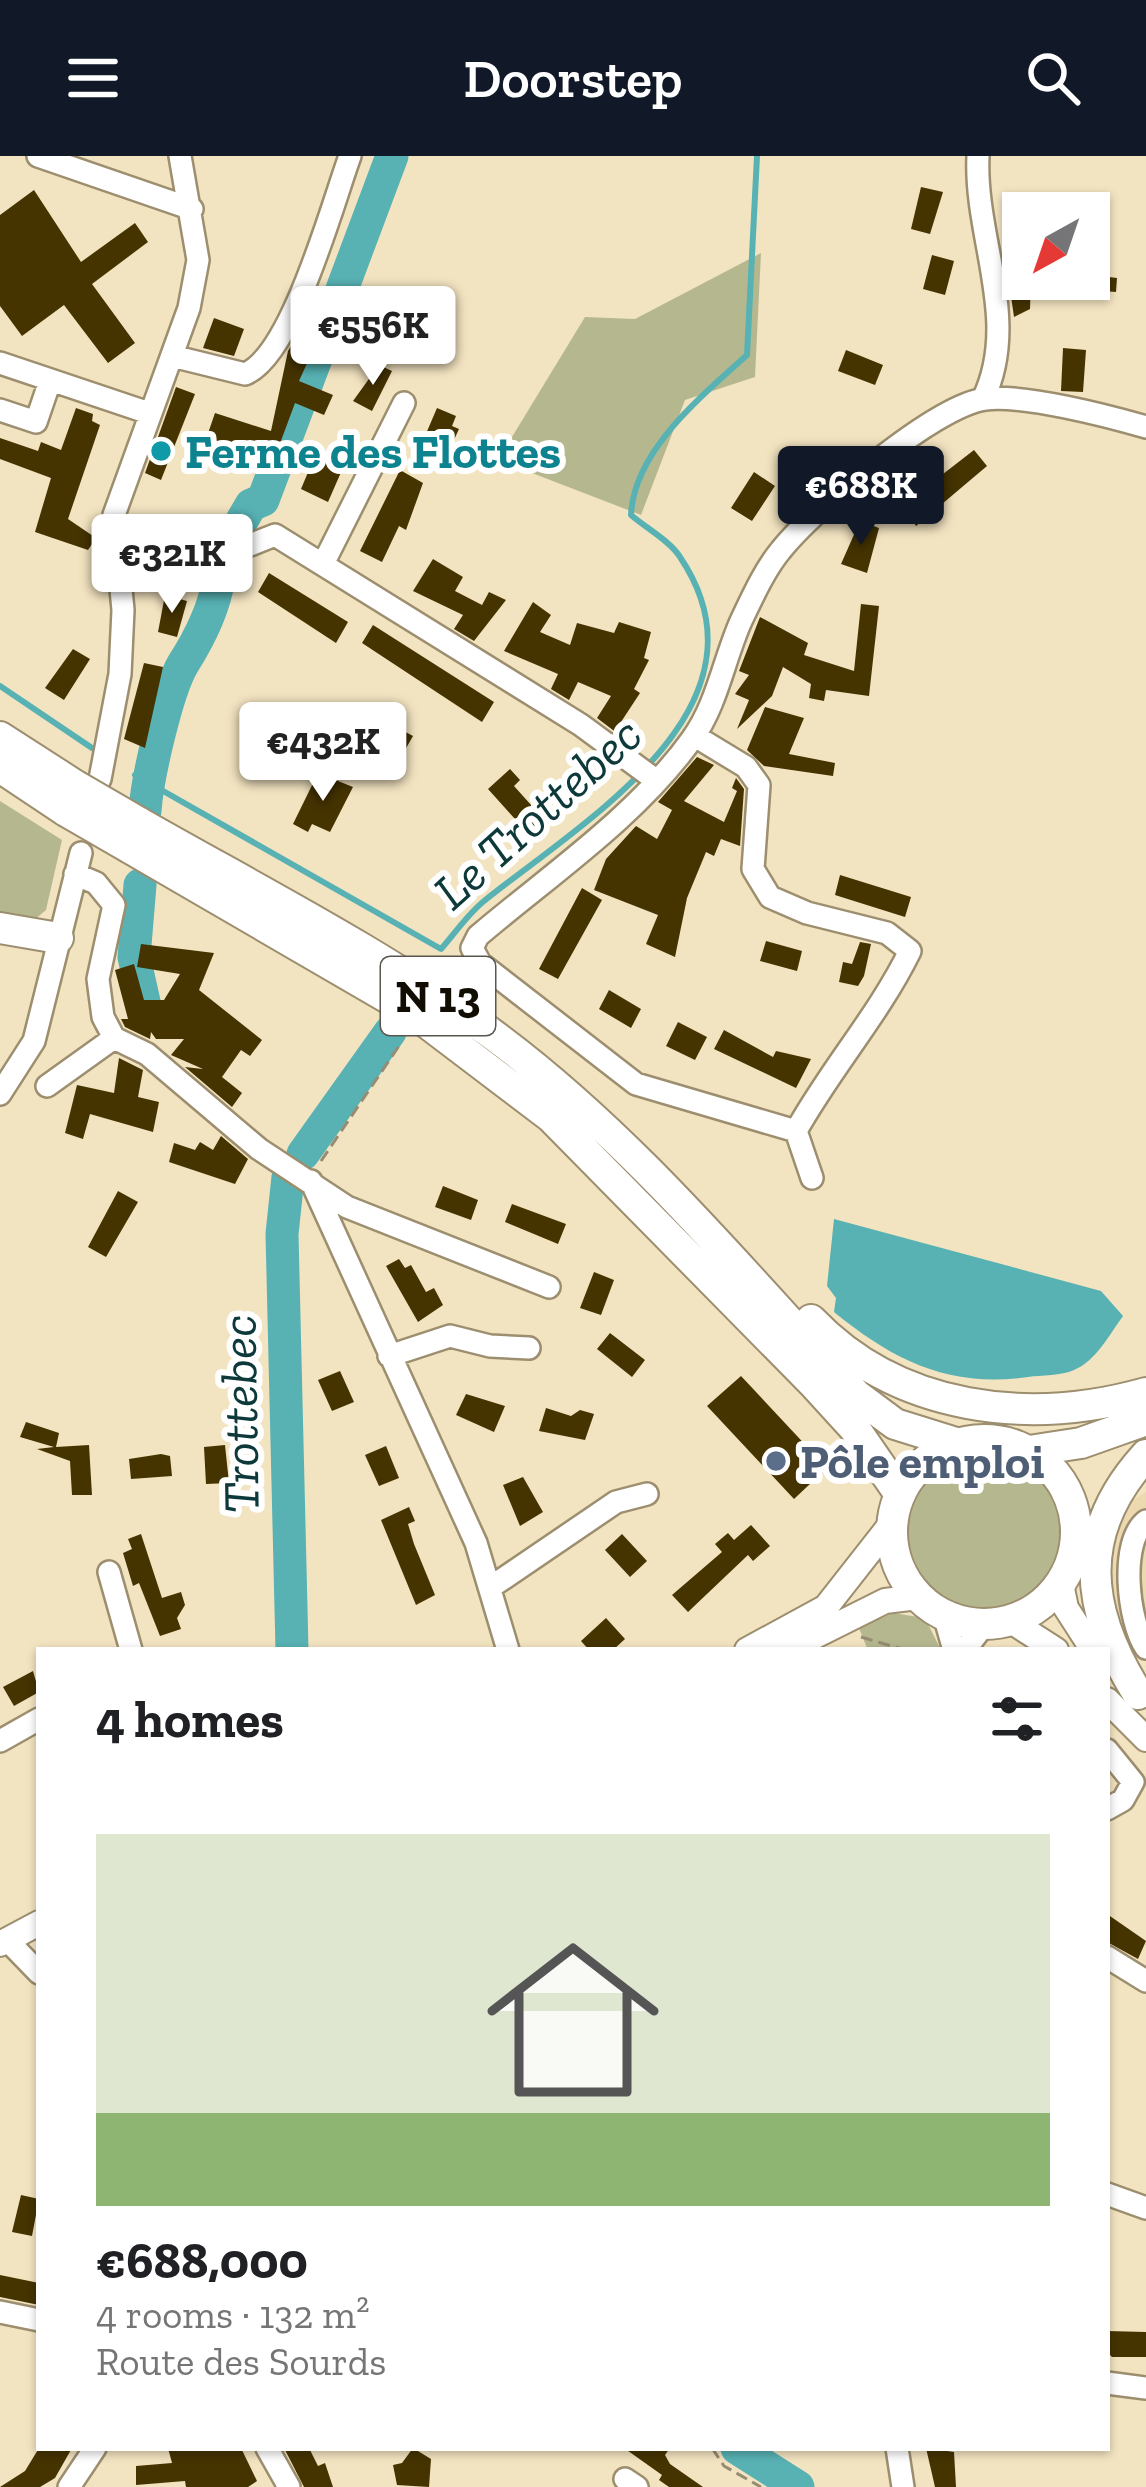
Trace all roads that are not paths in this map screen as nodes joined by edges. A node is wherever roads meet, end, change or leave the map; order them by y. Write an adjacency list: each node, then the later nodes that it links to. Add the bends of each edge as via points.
1 (38, 156): 5 (street)
2 (180, 156): 5 (street)
3 (350, 156): 6 (street, via 266,361 245,374)
4 (978, 156): 9 (street, via 999,311 994,378)
5 (192, 209): 6 (street, via 198,260)
6 (172, 356): 12 (street)
7 (0, 363): 8 (street)
8 (50, 380): 11 (street, via 37,422); 12 (street)
9 (983, 399): 13 (street, via 1100,413); 16 (street, via 912,435 779,551)
10 (404, 403): 15 (street)
11 (0, 410)
12 (149, 412): 14 (street, via 114,515)
13 (1146, 427)
14 (117, 550): 15 (street, via 225,555 275,535); 20 (street, via 120,674)
15 (323, 564): 19 (street)
16 (695, 736): 19 (street); 27 (street, via 746,767 759,785 752,868 770,897 887,933 910,951 884,1004 830,1070)
17 (0, 737): 20 (highway, N 13)
18 (0, 767): 20 (highway, N 13)
19 (657, 781): 27 (street, via 472,948 480,963 636,1084)
20 (81, 792): 21 (highway, N 13, bridge)
21 (134, 835): 30 (highway, N 13, via 429,990 574,1100); 41 (highway, N 13, via 414,1013 551,1117 854,1429)
22 (0, 928): 23 (highway)
23 (58, 938): 24 (street, via 78,864 114,905 98,979); 26 (street, via 34,1041)
24 (114, 1037): 25 (street); 28 (street)
25 (47, 1086)
26 (0, 1094)
27 (796, 1131): 29 (street)
28 (300, 1174): 31 (street, via 347,1207); 33 (street)
29 (812, 1178)
30 (698, 1225): 34 (highway, N 13, via 727,1237 829,1339 937,1397 1041,1410); 37 (highway, N 13, via 856,1395 896,1424)
31 (549, 1287)
32 (530, 1348): 33 (street, via 450,1336)
33 (389, 1356): 46 (street)
34 (1146, 1393)
35 (1146, 1420): 38 (highway)
36 (1146, 1441): 43 (highway, via 1105,1480)
37 (956, 1443): 38 (highway, via 1006,1441); 41 (highway, via 913,1472)
38 (1029, 1451): 43 (highway, via 1065,1486)
39 (1146, 1455): 58 (highway, via 1113,1498 1099,1534 1094,1573)
40 (647, 1494): 46 (street, via 616,1502)
41 (896, 1509): 47 (highway, via 893,1550); 51 (main road, via 826,1607)
42 (1146, 1521): 59 (street, via 1136,1529 1127,1566)
43 (1077, 1534): 45 (highway)
44 (109, 1572): 49 (street)
45 (1061, 1584): 48 (highway, via 1030,1612); 56 (main road)
46 (490, 1586): 50 (street)
47 (931, 1606): 48 (highway); 52 (main road, via 871,1606); 53 (street)
48 (998, 1623): 54 (street); 55 (main road)
49 (130, 1647)
50 (507, 1647)
51 (753, 1647)
52 (793, 1647)
53 (952, 1647)
54 (968, 1647)
55 (1050, 1647)
56 (1090, 1647)
57 (1110, 1647): 61 (highway)
58 (1110, 1647)
59 (1146, 1648)
60 (1110, 1668): 61 (main road)
61 (1130, 1698): 63 (main road)
62 (36, 1721): 64 (street)
63 (1146, 1739)
64 (0, 1741)
65 (1110, 1754): 66 (street, via 1133,1782)
66 (1110, 1807)
67 (36, 1925): 68 (main road)
68 (4, 1942): 70 (street)
69 (1110, 1959): 71 (street)
70 (36, 1970)
71 (1146, 1981)
72 (1110, 2195): 73 (street)
73 (1146, 2208)
74 (0, 2312): 75 (street)
75 (36, 2319)
76 (1110, 2383): 77 (street)
77 (1146, 2388)
78 (92, 2451): 82 (street)
79 (268, 2451): 81 (street)
80 (897, 2451): 83 (street)
81 (276, 2483)
82 (69, 2487)
83 (903, 2487)

